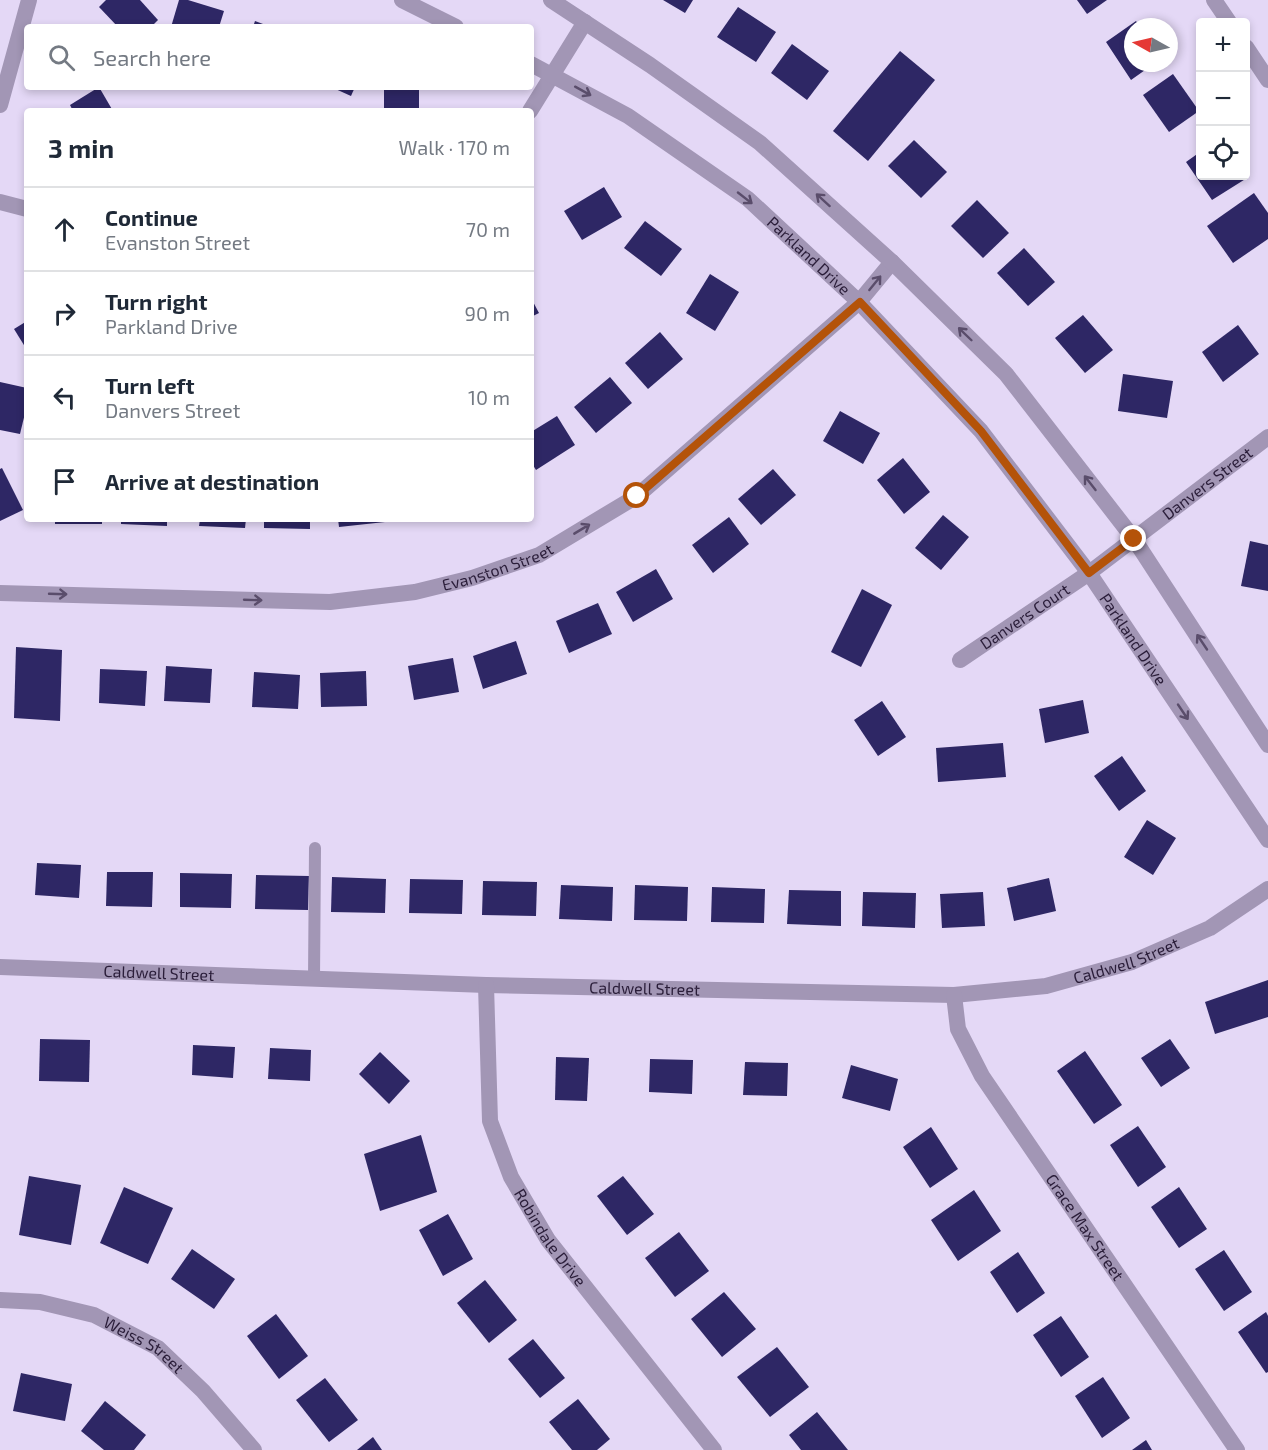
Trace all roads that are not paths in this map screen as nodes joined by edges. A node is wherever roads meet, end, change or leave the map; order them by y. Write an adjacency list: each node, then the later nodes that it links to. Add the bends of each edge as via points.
1 (29, 0): 12 (street)
2 (402, 0): 7 (street)
3 (551, 0): 6 (street)
4 (1214, 0): 5 (street)
5 (1226, 18)
6 (585, 22): 10 (street); 16 (street, one-way to 6, via 760,142)
7 (450, 24)
8 (1250, 54): 11 (street)
9 (534, 65): 10 (street, Parkland Drive)
10 (552, 74): 13 (street); 17 (street, Parkland Drive, one-way to 17, via 628,116 748,199)
11 (1268, 80)
12 (0, 105)
13 (532, 108)
14 (0, 202): 15 (street)
15 (24, 208)
16 (892, 262): 17 (street, Evanston Street, one-way to 16); 19 (street, one-way to 16, via 1006,374)
17 (860, 302): 20 (street, Parkland Drive, via 981,431); 21 (street, Evanston Street, one-way to 17, via 330,602 415,592 472,578 539,555 637,496)
18 (1268, 437): 19 (street, Danvers Street)
19 (1134, 539): 20 (street, Danvers Street); 23 (street, one-way to 19)
20 (1089, 573): 22 (street, Danvers Court); 24 (street, Parkland Drive, one-way to 24)
21 (0, 593)
22 (960, 660)
23 (1268, 745)
24 (1268, 840)
25 (315, 848): 28 (lane)
26 (1268, 889): 30 (street, Caldwell Street, via 1210,928 1132,962 1046,986)
27 (0, 967): 28 (street, Caldwell Street)
28 (314, 979): 29 (street, Caldwell Street)
29 (486, 985): 30 (street, Caldwell Street); 33 (street, Robindale Drive, via 490,1121 511,1176 548,1240)
30 (954, 995): 34 (street, Grace Max Street, via 958,1029 982,1076)
31 (0, 1300): 32 (street, Weiss Street, via 40,1302 93,1315 158,1348 203,1391)
32 (254, 1450)
33 (714, 1450)
34 (1237, 1450)

